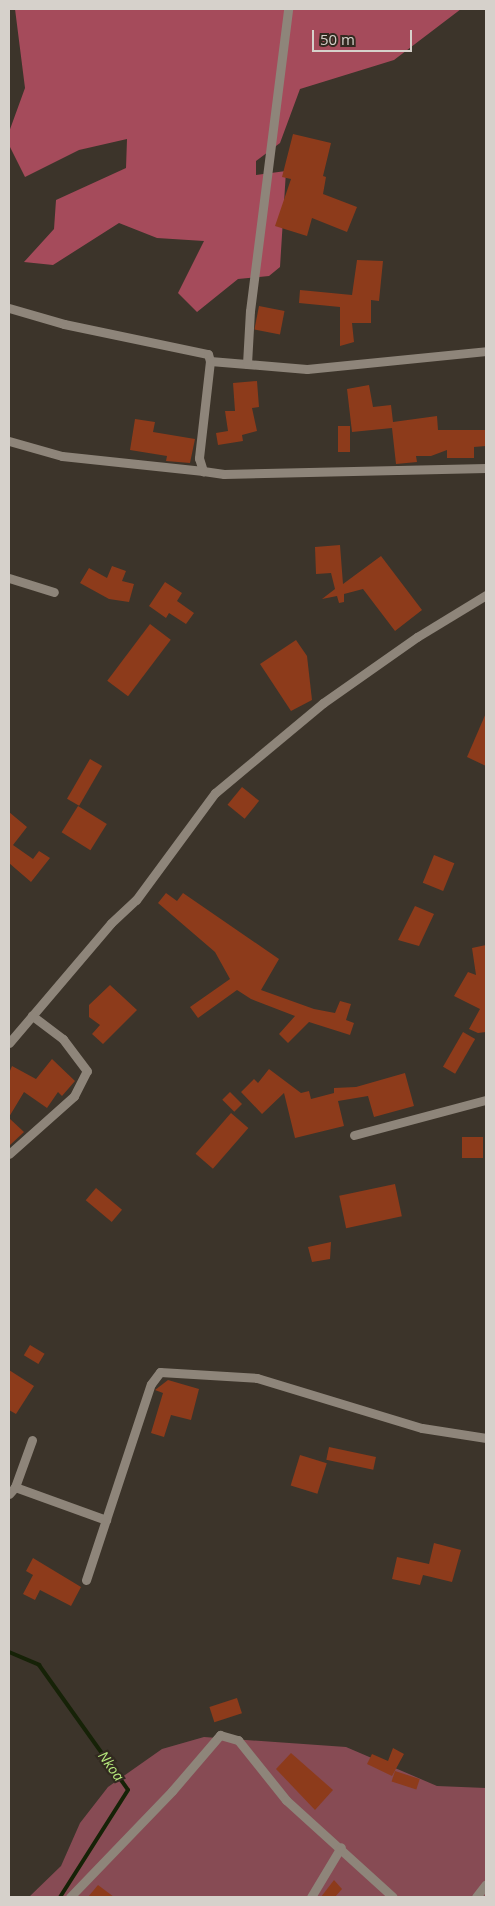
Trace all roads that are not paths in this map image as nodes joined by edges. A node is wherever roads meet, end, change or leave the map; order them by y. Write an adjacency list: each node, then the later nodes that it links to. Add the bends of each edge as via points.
1 (288, 9): 5 (street, via 250,311)
2 (9, 308): 4 (street, via 64,324 208,354)
3 (486, 352): 5 (street, via 307,369)
4 (210, 361): 5 (street); 8 (street, via 199,458)
5 (247, 364)
6 (9, 441): 8 (street, via 62,456)
7 (486, 468): 8 (street, via 224,474)
8 (203, 470)
9 (9, 578): 10 (street)
10 (54, 592)
11 (486, 595): 12 (street, via 417,636 330,698 215,793 136,900 112,923)
12 (32, 1016): 13 (street); 16 (street, via 63,1039 87,1071 74,1096)
13 (9, 1043)
14 (486, 1100): 15 (street)
15 (354, 1135)
16 (9, 1154)
17 (486, 1438): 20 (street, via 422,1428 257,1378 160,1372 151,1384)
18 (32, 1440): 19 (street)
19 (12, 1491): 20 (street)
20 (106, 1520): 21 (street)
21 (86, 1580)
22 (340, 1847): 24 (street, via 286,1800 238,1740 220,1735 172,1791); 25 (street); 26 (street)
23 (486, 1884): 27 (street)
24 (70, 1897)
25 (311, 1897)
26 (393, 1897)
27 (476, 1897)

